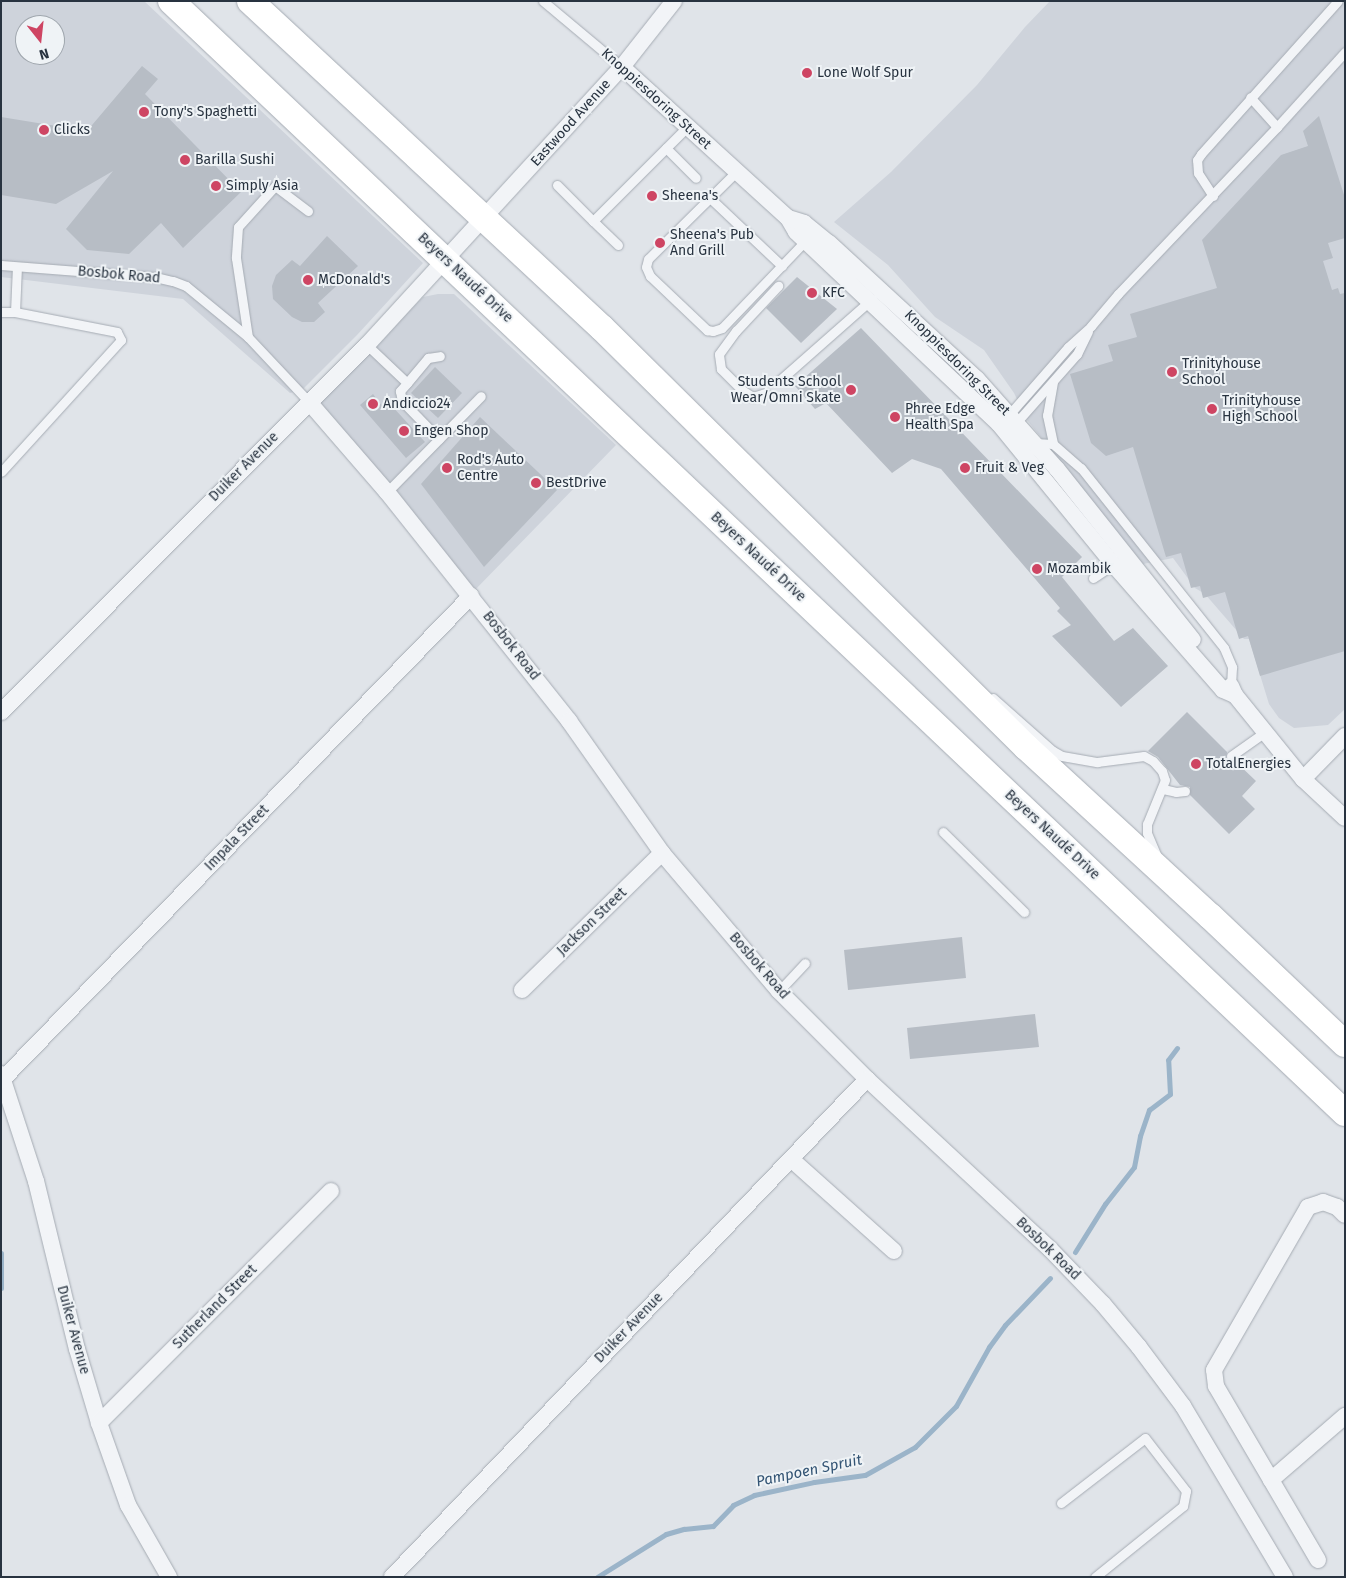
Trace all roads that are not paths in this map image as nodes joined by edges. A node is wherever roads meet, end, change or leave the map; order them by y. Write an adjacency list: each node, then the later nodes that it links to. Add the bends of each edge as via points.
1 (171, 1): 23 (main road, Beyers Naudé Drive)
2 (250, 1): 19 (main road)
3 (543, 1): 7 (lane, Knoppiesdoring Street)
4 (674, 1): 7 (street, Eastwood Avenue)
5 (1338, 1): 8 (lane)
6 (1345, 52): 9 (lane)
7 (622, 67): 10 (street, Knoppiesdoring Street); 19 (street, Eastwood Avenue)
8 (1250, 97): 9 (lane); 15 (lane, via 1197,160 1198,173)
9 (1277, 126): 15 (lane)
10 (687, 127): 11 (lane); 12 (street, Knoppiesdoring Street)
11 (666, 148): 13 (lane); 20 (lane)
12 (737, 171): 16 (lane); 18 (street, Knoppiesdoring Street)
13 (696, 178)
14 (557, 185): 20 (lane)
15 (1212, 196): 31 (lane)
16 (710, 198): 26 (lane); 26 (lane, via 648,259 646,267 650,276 707,330 722,328)
17 (308, 211): 32 (lane, via 275,186 238,227 236,258)
18 (788, 218): 21 (street, Knoppiesdoring Street); 28 (street, Knoppiesdoring Street, via 804,223)
19 (484, 219): 23 (street, Duiker Avenue); 50 (main road, via 602,328)
20 (593, 221): 22 (lane)
21 (805, 241): 26 (lane); 28 (street, Knoppiesdoring Street)
22 (618, 245)
23 (446, 260): 33 (street, Duiker Avenue); 70 (main road, Beyers Naudé Drive)
24 (1, 265): 25 (lane, Bosbok Road)
25 (17, 266): 30 (lane); 32 (lane, Bosbok Road, via 174,281 186,286)
26 (782, 266)
27 (778, 286): 38 (lane, via 718,354 722,368 742,390 753,397)
28 (875, 296): 35 (lane); 41 (street, Knoppiesdoring Street, via 977,379)
29 (1, 312): 30 (lane)
30 (15, 312): 45 (lane, via 117,332 121,340)
31 (1091, 326): 36 (lane, via 1077,354); 41 (lane, via 1068,347)
32 (248, 337): 40 (lane, Bosbok Road)
33 (367, 345): 37 (lane); 40 (street, Duiker Avenue)
34 (440, 356): 37 (lane, via 428,358)
35 (780, 380)
36 (1053, 380): 41 (lane); 44 (lane, via 1047,415)
37 (407, 383): 42 (lane, via 400,391 402,401)
38 (765, 393)
39 (481, 396): 42 (lane)
40 (309, 402): 46 (street, Bosbok Road); 52 (street, Duiker Avenue)
41 (1008, 423): 43 (street, Knoppiesdoring Street); 47 (street, Knoppiesdoring Street)
42 (439, 439): 46 (lane)
43 (1034, 443): 44 (lane); 47 (street, Knoppiesdoring Street)
44 (1053, 444): 51 (lane, via 1082,468 1224,648 1232,667)
45 (1, 472)
46 (387, 492): 49 (street, Bosbok Road)
47 (1119, 559): 48 (lane); 51 (street, Knoppiesdoring Street, via 1224,690)
48 (1093, 578)
49 (471, 596): 61 (street, Bosbok Road, via 569,721); 68 (street, Impala Street)
50 (969, 690): 57 (lane, via 998,701 1062,756 1097,762 1141,756 1150,758 1165,776); 62 (main road, via 1026,747)
51 (1233, 690): 53 (street, Knoppiesdoring Street)
52 (1, 712)
53 (1265, 732): 55 (lane); 56 (street, Knoppiesdoring Street)
54 (1345, 736): 56 (street)
55 (1231, 756)
56 (1303, 779): 59 (street, Knoppiesdoring Street)
57 (1163, 788): 58 (lane, via 1176,792); 62 (lane, via 1149,815 1147,833 1155,853)
58 (1186, 790)
59 (1345, 818)
60 (943, 832): 63 (lane)
61 (662, 853): 65 (street, Jackson Street); 66 (street, Bosbok Road)
62 (1180, 888): 67 (main road)
63 (1024, 912)
64 (805, 963): 66 (lane)
65 (522, 990)
66 (779, 991): 69 (street, Bosbok Road)
67 (1345, 1044)
68 (2, 1077): 76 (street, Duiker Avenue, via 36,1181)
69 (867, 1079): 71 (street, Duiker Avenue); 83 (street, Bosbok Road, via 1050,1249 1103,1304 1183,1406)
70 (1345, 1113)
71 (791, 1159): 74 (street); 81 (street, Duiker Avenue)
72 (331, 1191): 76 (street, Sutherland Street)
73 (1345, 1215): 77 (street, via 1337,1207 1324,1202 1308,1207 1214,1370 1216,1386)
74 (894, 1251)
75 (1345, 1416): 77 (street)
76 (98, 1423): 80 (street, Duiker Avenue, via 128,1505)
77 (1271, 1480): 79 (street)
78 (1061, 1503): 82 (lane, via 1145,1438 1186,1491 1183,1506)
79 (1318, 1560)
80 (168, 1577)
81 (392, 1577)
82 (1095, 1577)
83 (1285, 1577)

